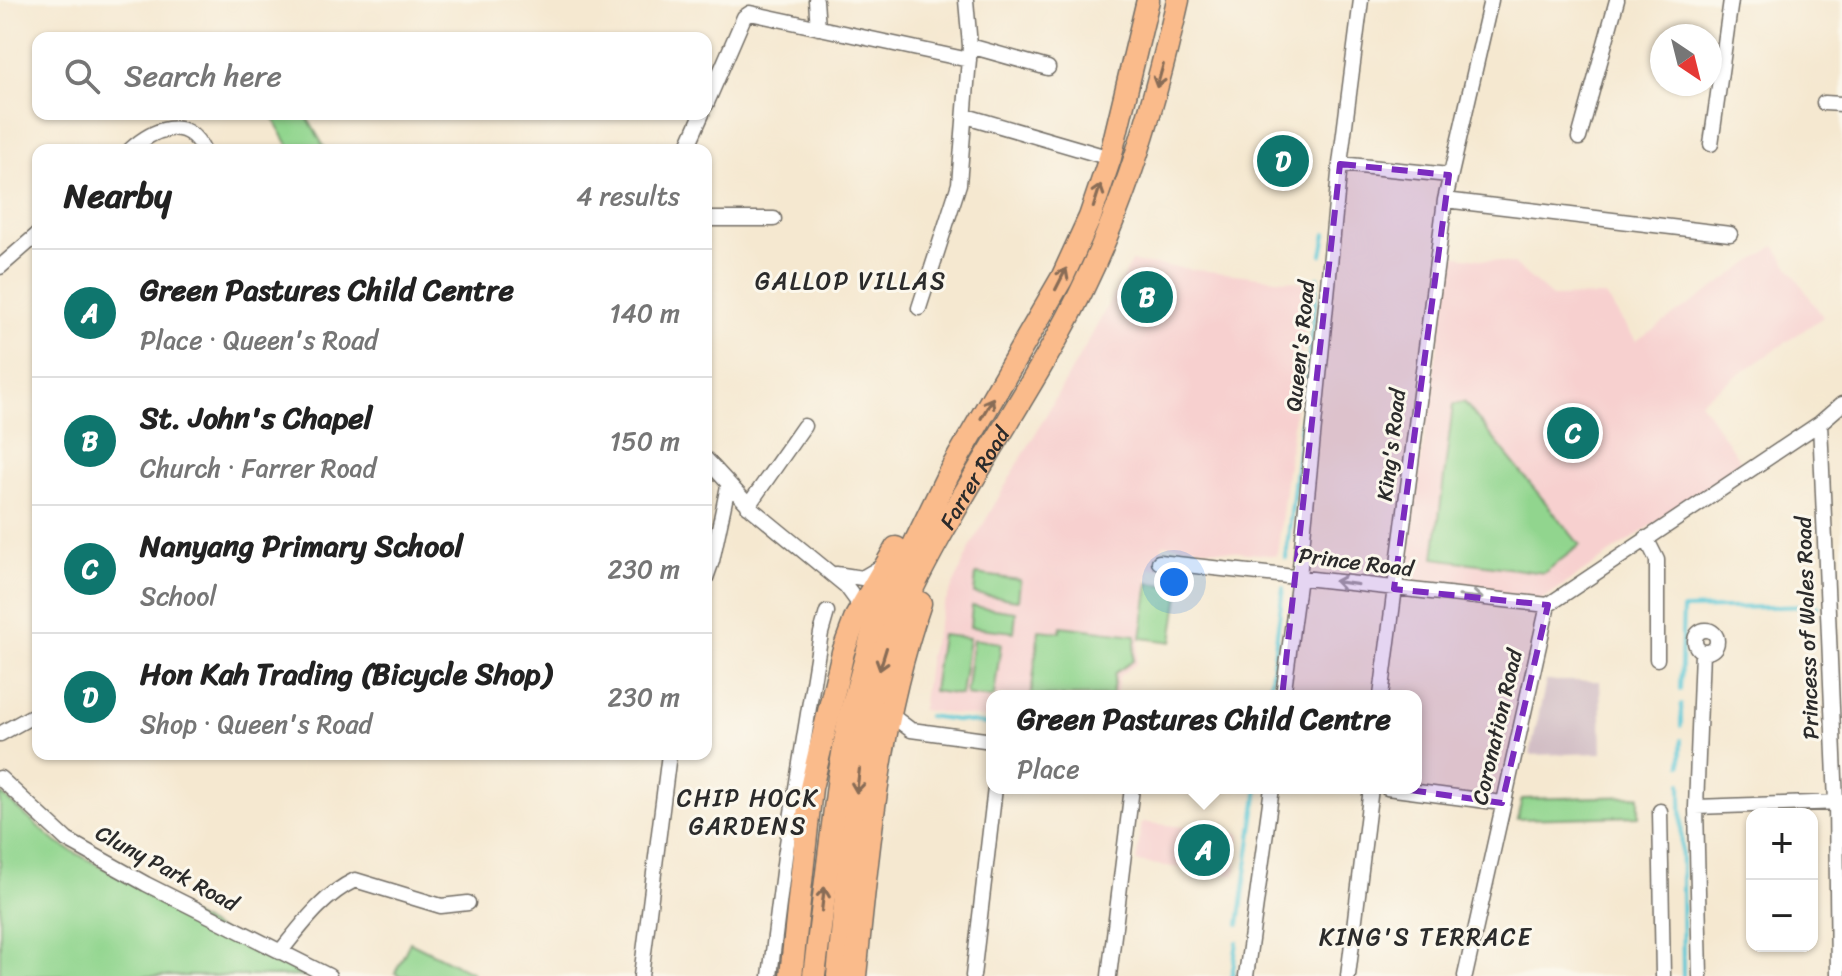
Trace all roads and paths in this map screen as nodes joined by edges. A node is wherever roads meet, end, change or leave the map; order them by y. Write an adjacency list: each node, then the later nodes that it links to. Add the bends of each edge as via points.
1 (816, 0): 9 (street)
2 (966, 0): 10 (street)
3 (1148, 0): 22 (highway, Farrer Road)
4 (1178, 0): 52 (highway, Farrer Road, one-way to 52, via 1134,165 1102,249 1056,340 916,582 888,644)
5 (1361, 0): 23 (street, Queen's Road)
6 (1491, 0): 24 (street, King's Road)
7 (1617, 0): 17 (street)
8 (1731, 0): 21 (street)
9 (818, 28): 10 (street); 12 (street, via 747,14)
10 (970, 53): 11 (street); 15 (street)
11 (1048, 68)
12 (712, 92)
13 (1824, 103): 14 (street)
14 (1842, 104)
15 (966, 116): 22 (street); 31 (street, via 956,198)
16 (699, 120): 20 (street)
17 (1579, 138)
18 (137, 144): 19 (street, via 152,132 171,128 192,135)
19 (199, 144)
20 (689, 144)
21 (1711, 144)
22 (1110, 158): 35 (highway, Farrer Road, one-way to 22, via 1062,278)
23 (1340, 164): 24 (street); 43 (street, Queen's Road)
24 (1449, 175): 25 (street, King's Road)
25 (1445, 200): 28 (street); 44 (street, King's Road)
26 (712, 219): 27 (street)
27 (774, 219)
28 (1730, 234)
29 (32, 239): 30 (street)
30 (0, 267)
31 (919, 308)
32 (1842, 404): 33 (street)
33 (1820, 423): 38 (street); 65 (street, Princess of Wales Road)
34 (804, 426): 37 (street)
35 (948, 475): 39 (highway); 75 (highway, Farrer Road, one-way to 35, via 839,777 864,658 892,587)
36 (718, 479): 37 (street); 40 (street)
37 (748, 506): 42 (street)
38 (1646, 538): 45 (street); 49 (street, via 1657,560)
39 (892, 556): 42 (street, via 862,578); 47 (highway)
40 (712, 561)
41 (1159, 562): 43 (street, Prince Road)
42 (832, 572): 47 (street, via 857,601)
43 (1299, 577): 44 (street, Prince Road, one-way to 43); 50 (street, Queen's Road)
44 (1394, 589): 45 (street, Prince Road, one-way to 45); 51 (street, King's Road)
45 (1548, 605): 66 (street, Coronation Road)
46 (827, 612): 73 (street)
47 (856, 617): 74 (highway, via 811,788)
48 (1702, 652): 67 (street)
49 (1657, 659)
50 (1284, 690)
51 (1382, 690)
52 (881, 705): 54 (street); 57 (highway); 76 (highway, Farrer Road, one-way to 76, via 858,778)
53 (32, 716): 55 (street)
54 (911, 730): 56 (street); 57 (street)
55 (0, 734)
56 (986, 740)
57 (882, 750): 77 (highway)
58 (668, 760): 72 (street)
59 (0, 778): 70 (street, Cluny Park Road, via 67,840)
60 (1422, 793): 66 (street)
61 (994, 794): 78 (street)
62 (1131, 794): 79 (street)
63 (1271, 794): 80 (street)
64 (1370, 794): 81 (street)
65 (1839, 802): 67 (street); 85 (street, Princess of Wales Road)
66 (1502, 803): 82 (street, Coronation Road)
67 (1696, 807): 84 (street)
68 (1660, 811): 83 (street)
69 (468, 903): 70 (street, via 441,906 355,880 319,905)
70 (280, 952): 71 (street, Cluny Park Road)
71 (329, 976)
72 (641, 976)
73 (770, 976)
74 (791, 976)
75 (814, 976)
76 (838, 976)
77 (855, 976)
78 (973, 976)
79 (1109, 976)
80 (1246, 976)
81 (1348, 976)
82 (1465, 976)
83 (1663, 976)
84 (1700, 976)
85 (1838, 976)

